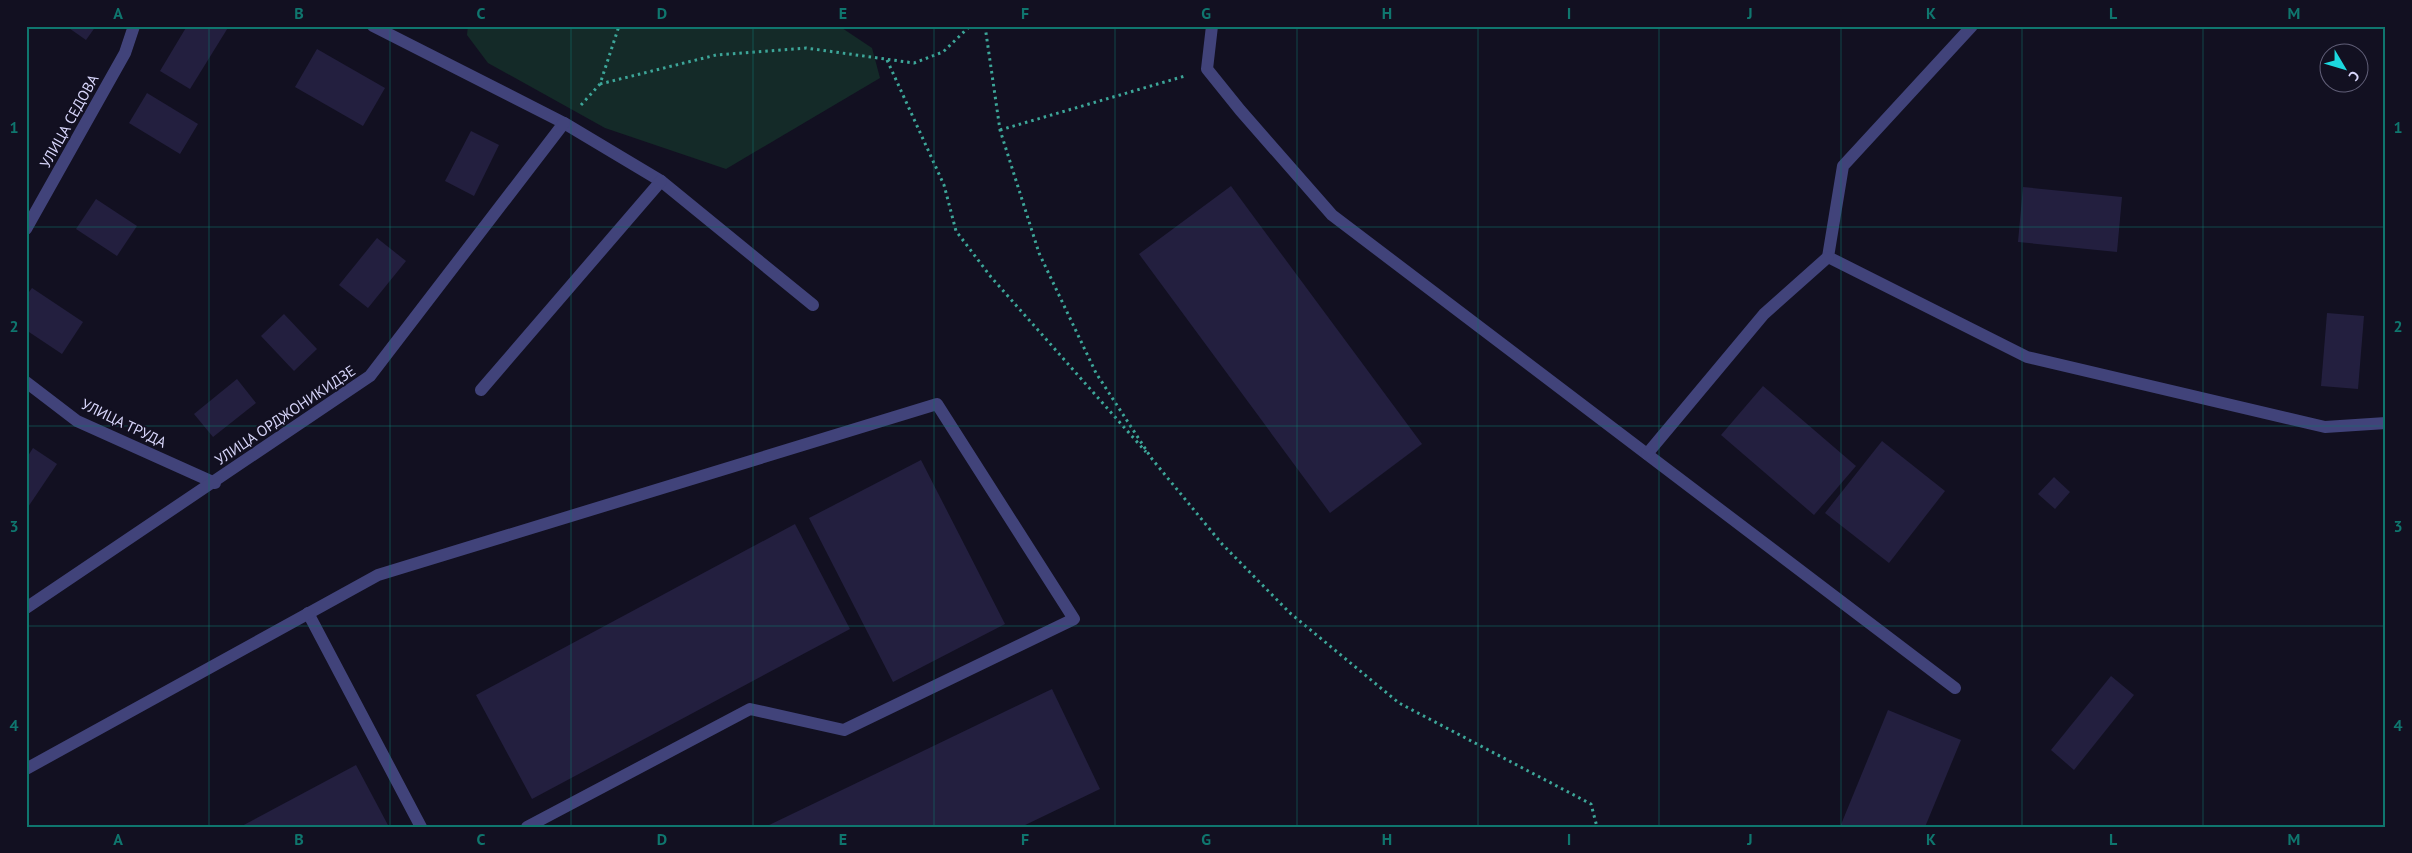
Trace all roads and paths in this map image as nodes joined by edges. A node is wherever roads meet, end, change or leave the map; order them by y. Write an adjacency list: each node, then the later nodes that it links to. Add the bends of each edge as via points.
1 (134, 26): 14 (street, УЛИЦА СЕДОВА, via 125,53)
2 (373, 26): 11 (street)
3 (619, 26): 10 (path)
4 (970, 26): 8 (path, via 943,52 914,63)
5 (985, 26): 12 (path)
6 (1212, 26): 9 (street)
7 (1972, 26): 15 (street, via 1843,166)
8 (887, 60): 10 (path, via 806,48 716,55); 21 (path, via 944,185 956,231 991,277)
9 (1207, 69): 12 (path); 20 (street, via 1332,215)
10 (600, 84): 11 (path)
11 (564, 123): 13 (street); 22 (street, УЛИЦА ОРДЖОНИКИДЗЕ, via 370,376)
12 (1000, 130): 21 (path, via 1039,253 1096,373)
13 (661, 181): 16 (street); 18 (street)
14 (26, 229)
15 (1828, 257): 19 (street, via 2027,358 2325,426); 20 (street, via 1764,314)
16 (813, 305)
17 (26, 382): 22 (street, УЛИЦА ТРУДА, via 77,421)
18 (482, 390)
19 (2386, 423)
20 (1647, 454): 25 (street)
21 (1152, 459): 29 (path, via 1222,544 1290,613 1399,704 1591,804)
22 (215, 483): 23 (street, УЛИЦА ОРДЖОНИКИДЗЕ)
23 (26, 608)
24 (308, 613): 26 (street); 27 (street); 28 (street, via 378,575 937,404 1074,619 844,730 750,709)
25 (1956, 688)
26 (26, 769)
27 (421, 827)
28 (527, 827)
29 (1597, 827)

